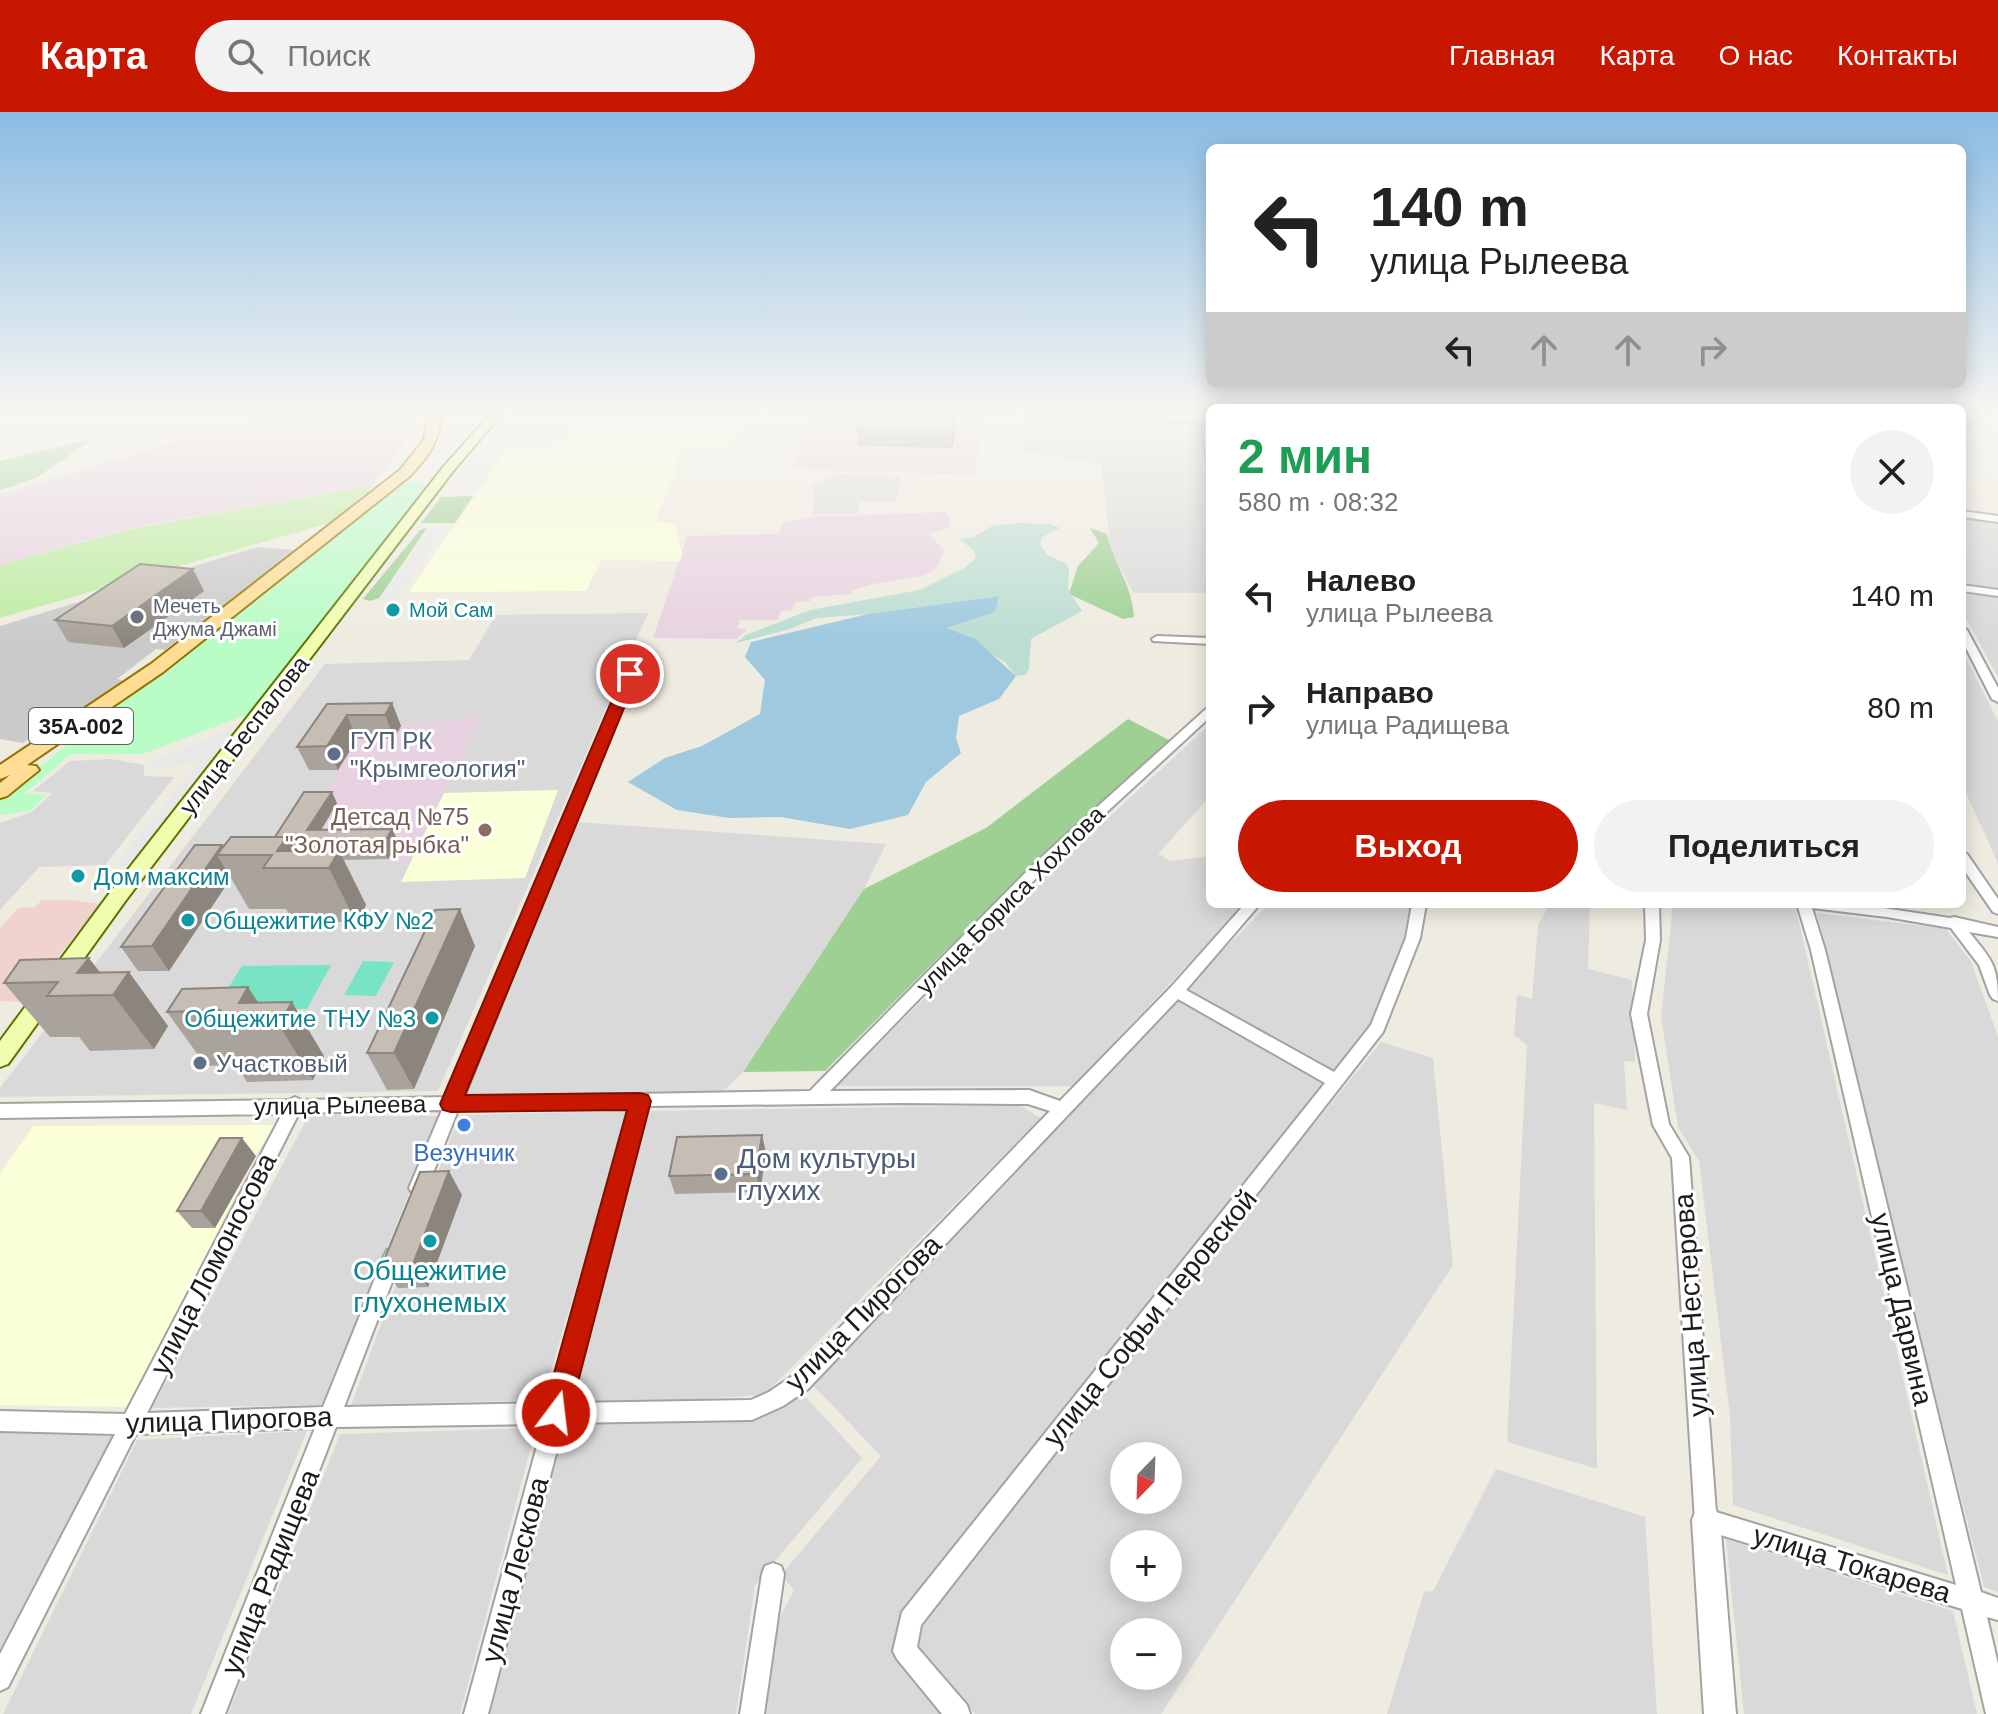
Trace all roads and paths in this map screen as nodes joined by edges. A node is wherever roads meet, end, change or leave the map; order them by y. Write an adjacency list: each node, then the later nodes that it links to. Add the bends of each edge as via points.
1 (381, 491): 11 (main road, 35А-002)
2 (431, 491): 27 (main road, улица Беспалова)
3 (1966, 515): 4 (street)
4 (1998, 519)
5 (1966, 589): 6 (street)
6 (1998, 593)
7 (1966, 638): 12 (street)
8 (1157, 639): 9 (street)
9 (1206, 641)
10 (630, 674): 32 (street)
11 (134, 683): 14 (main road, 35А-002); 14 (main road, 35А-002, via 29,770)
12 (1998, 699)
13 (1206, 715): 29 (street, улица Бориса Хохлова, via 1040,866)
14 (1, 783)
15 (1966, 863): 21 (street)
16 (1249, 908): 25 (street, улица Пирогова)
17 (1418, 908): 28 (street, улица Софьи Перовской, via 1413,938 1378,1028)
18 (1652, 908): 41 (street, улица Нестерова, via 1653,940 1639,1014 1661,1125 1680,1157)
19 (1805, 908): 43 (street, улица Дарвина)
20 (1845, 908): 22 (street)
21 (1998, 909)
22 (1954, 922): 23 (street); 24 (street)
23 (1998, 932)
24 (1992, 959): 26 (street)
25 (1176, 991): 28 (street); 33 (street, улица Пирогова)
26 (1998, 995)
27 (0, 1058)
28 (1337, 1082): 49 (street, улица Софьи Перовской, via 910,1620 905,1651)
29 (816, 1095): 30 (street, улица Рылеева); 33 (street, улица Рылеева, via 1029,1097)
30 (640, 1101): 32 (street, улица Рылеева); 37 (street, улица Лескова)
31 (295, 1104): 32 (street, улица Рылеева); 34 (street, улица Рылеева); 40 (street, улица Ломоносова)
32 (451, 1104): 35 (street)
33 (1062, 1109): 37 (street, улица Пирогова, via 801,1382 776,1399 752,1410)
34 (0, 1111)
35 (411, 1208)
36 (399, 1238): 38 (street, улица Радищева)
37 (556, 1413): 38 (street, улица Пирогова); 47 (street, улица Лескова)
38 (331, 1417): 40 (street, улица Пирогова); 46 (street, улица Радищева)
39 (0, 1421): 40 (street, улица Пирогова)
40 (131, 1424): 45 (street, улица Ломоносова)
41 (1706, 1520): 43 (street, улица Токарева); 50 (street, улица Нестерова)
42 (773, 1574): 48 (street)
43 (1970, 1600): 44 (street, улица Токарева); 51 (street, улица Дарвина)
44 (1998, 1609)
45 (0, 1679)
46 (213, 1714)
47 (476, 1714)
48 (752, 1714)
49 (958, 1714)
50 (1720, 1714)
51 (1998, 1714)

